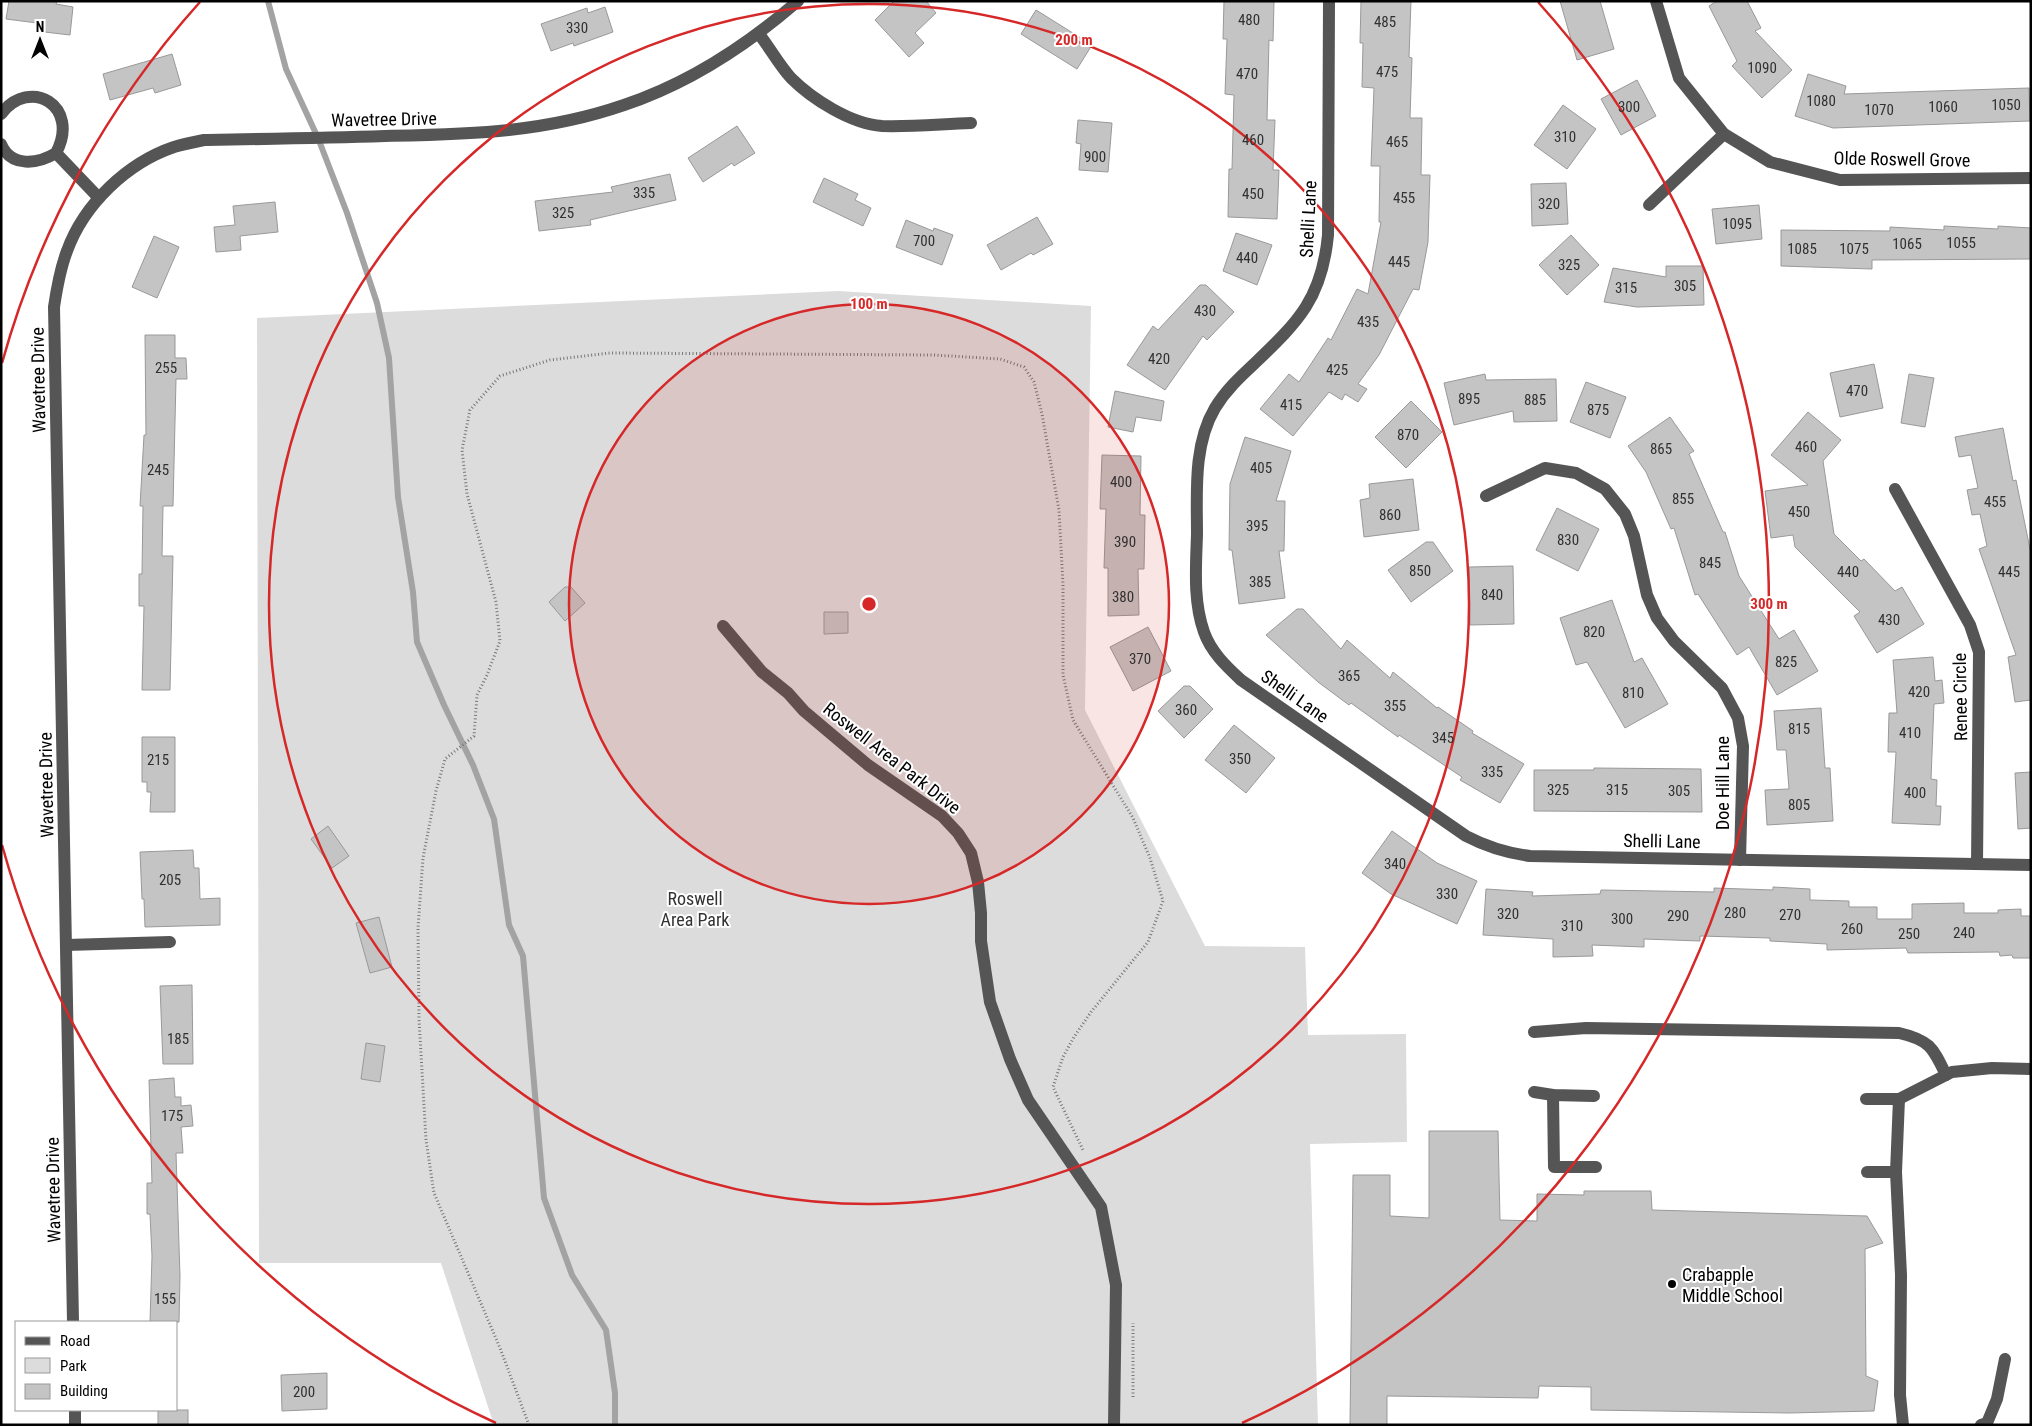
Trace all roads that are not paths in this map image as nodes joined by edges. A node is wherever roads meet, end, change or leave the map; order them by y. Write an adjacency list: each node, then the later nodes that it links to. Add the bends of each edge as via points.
1 (798, 1): 4 (street, Wavetree Drive)
2 (1330, 1): 16 (street, Shelli Lane, via 1328,235 1325,259 1317,288 1303,313 1229,388 1204,433 1197,469 1196,592 1198,615 1205,635 1220,660 1241,680 1486,847 1530,856)
3 (1656, 1): 7 (street, Olde Roswell Grove, via 1680,78)
4 (759, 34): 6 (street, via 791,78 832,109 858,120 880,126); 11 (street, Wavetree Drive, via 715,63 667,88 625,105 573,120 479,134 204,140 174,147 146,160)
5 (1, 114): 9 (street, via 13,101 24,97 47,101 63,121 64,134)
6 (971, 123)
7 (1724, 134): 10 (street, Olde Roswell Grove, via 1770,162 1840,180); 12 (street)
8 (1, 144): 9 (street, via 12,158 23,162 36,163)
9 (56, 153): 11 (street)
10 (2031, 178)
11 (99, 198): 20 (street, Wavetree Drive, via 67,249 54,307)
12 (1649, 204)
13 (1895, 489): 17 (street, Renee Circle, via 1970,625 1979,652)
14 (1486, 496): 16 (street, Doe Hill Lane, via 1545,468 1576,473 1605,489 1626,514 1647,595 1657,618 1674,641 1722,688 1738,718 1743,746)
15 (723, 626): 36 (street, Roswell Area Park Drive, via 762,672 788,693 804,712 868,765 942,816 971,852 978,882 981,941 990,1002 1010,1059 1028,1100 1101,1207 1116,1285)
16 (1740, 860): 17 (street, Shelli Lane)
17 (1977, 864): 18 (street, Shelli Lane)
18 (2031, 865)
19 (170, 942): 20 (street)
20 (66, 945): 32 (street, Wavetree Drive)
21 (1534, 1032): 23 (street, via 1586,1028 1899,1034 1928,1044)
22 (2031, 1069): 23 (street, via 1992,1068)
23 (1946, 1075): 28 (street)
24 (1534, 1092): 25 (street)
25 (1554, 1095): 26 (street); 29 (street, via 1554,1166)
26 (1594, 1096)
27 (1866, 1099): 28 (street)
28 (1899, 1099): 31 (street)
29 (1596, 1167)
30 (1867, 1172): 31 (street)
31 (1896, 1172): 37 (street)
32 (73, 1321)
33 (2004, 1359): 38 (street, via 1997,1399 1987,1423)
34 (75, 1411): 35 (street)
35 (75, 1425)
36 (1114, 1425)
37 (1903, 1425)
38 (1981, 1425)

